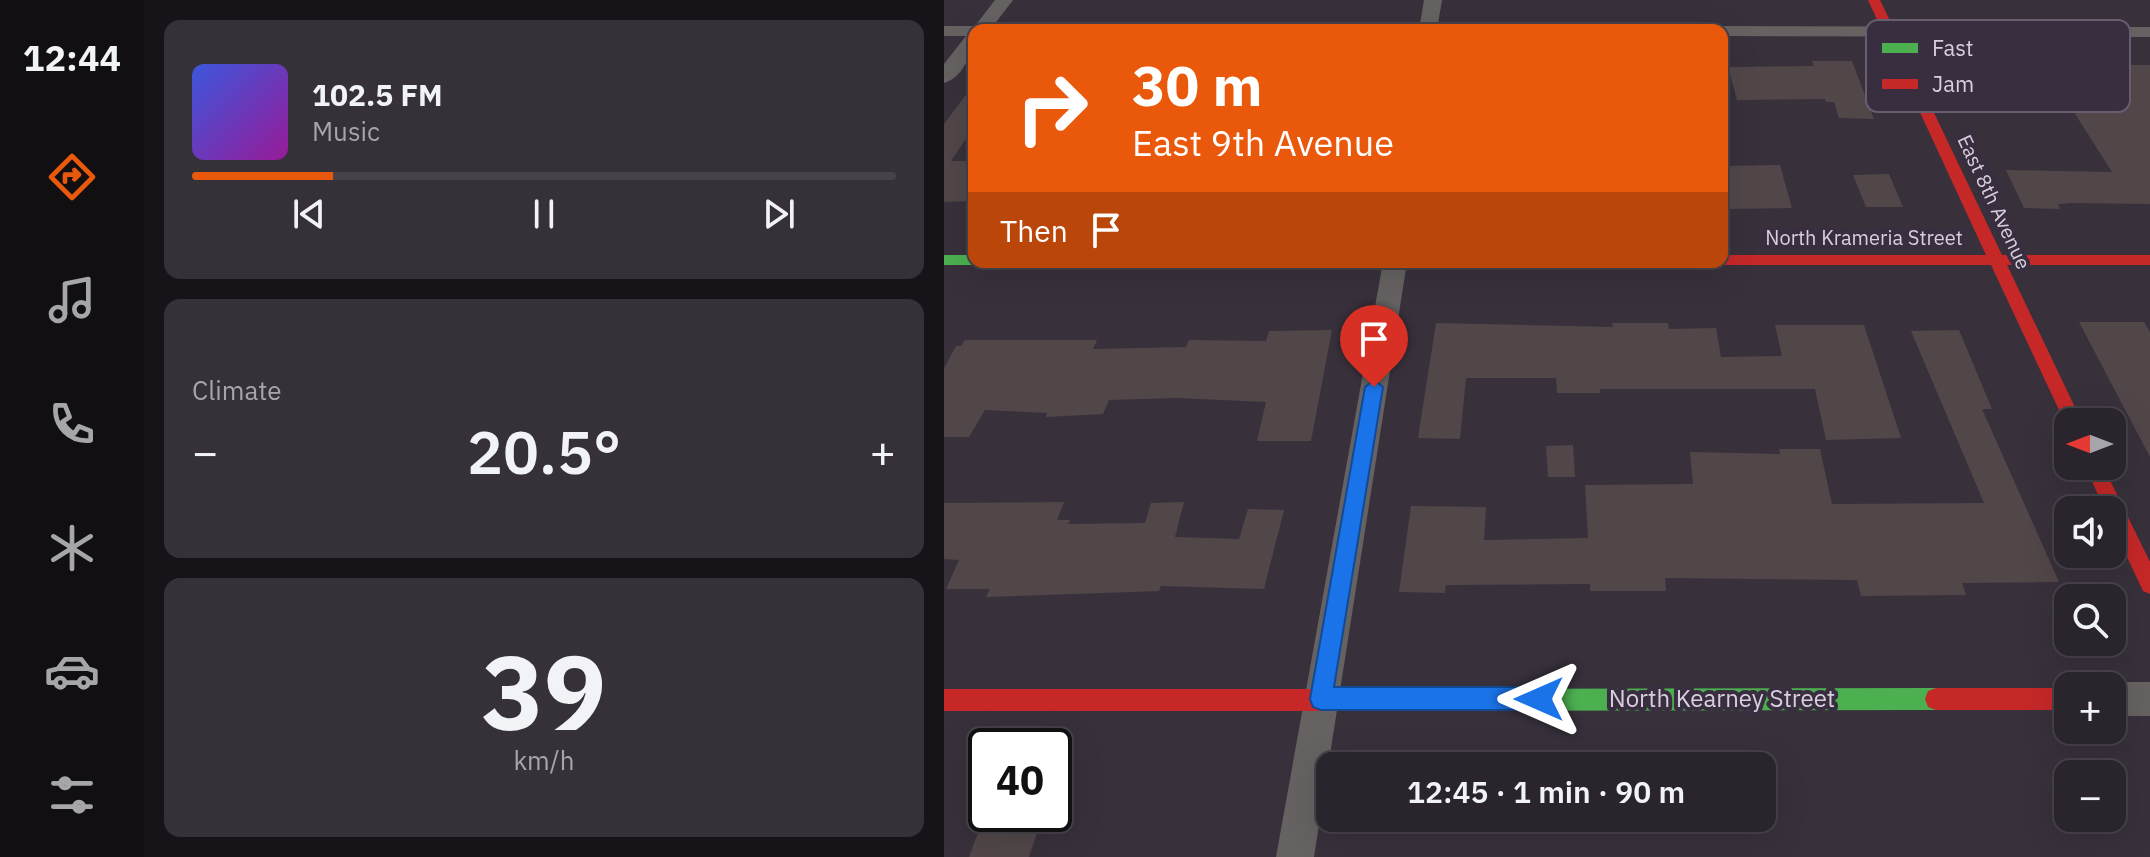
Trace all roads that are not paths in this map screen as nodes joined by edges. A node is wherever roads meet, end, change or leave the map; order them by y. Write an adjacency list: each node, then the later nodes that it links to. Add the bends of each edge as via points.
1 (1004, 0): 5 (street)
2 (1433, 0): 6 (street)
3 (1874, 0): 4 (street, East 8th Avenue)
4 (1884, 20)
5 (986, 24)
6 (1429, 24)
7 (944, 31): 8 (street)
8 (968, 31)
9 (1728, 31): 10 (street)
10 (1866, 31)
11 (2130, 32): 12 (street)
12 (2150, 32)
13 (968, 46): 14 (street)
14 (944, 77)
15 (1927, 112): 19 (street, East 8th Avenue)
16 (944, 260): 17 (street)
17 (968, 260)
18 (1728, 260): 19 (street, North Krameria Street)
19 (1997, 260): 20 (street, North Krameria Street); 22 (street, East 8th Avenue)
20 (2150, 260)
21 (1394, 268): 25 (street)
22 (2066, 408)
23 (2101, 480): 24 (street)
24 (2150, 584)
25 (1321, 699): 26 (street, North Kearney Street); 29 (street, North Kearney Street); 30 (street)
26 (2054, 699)
27 (2126, 699): 28 (street)
28 (2150, 699)
29 (944, 700)
30 (1295, 857)

